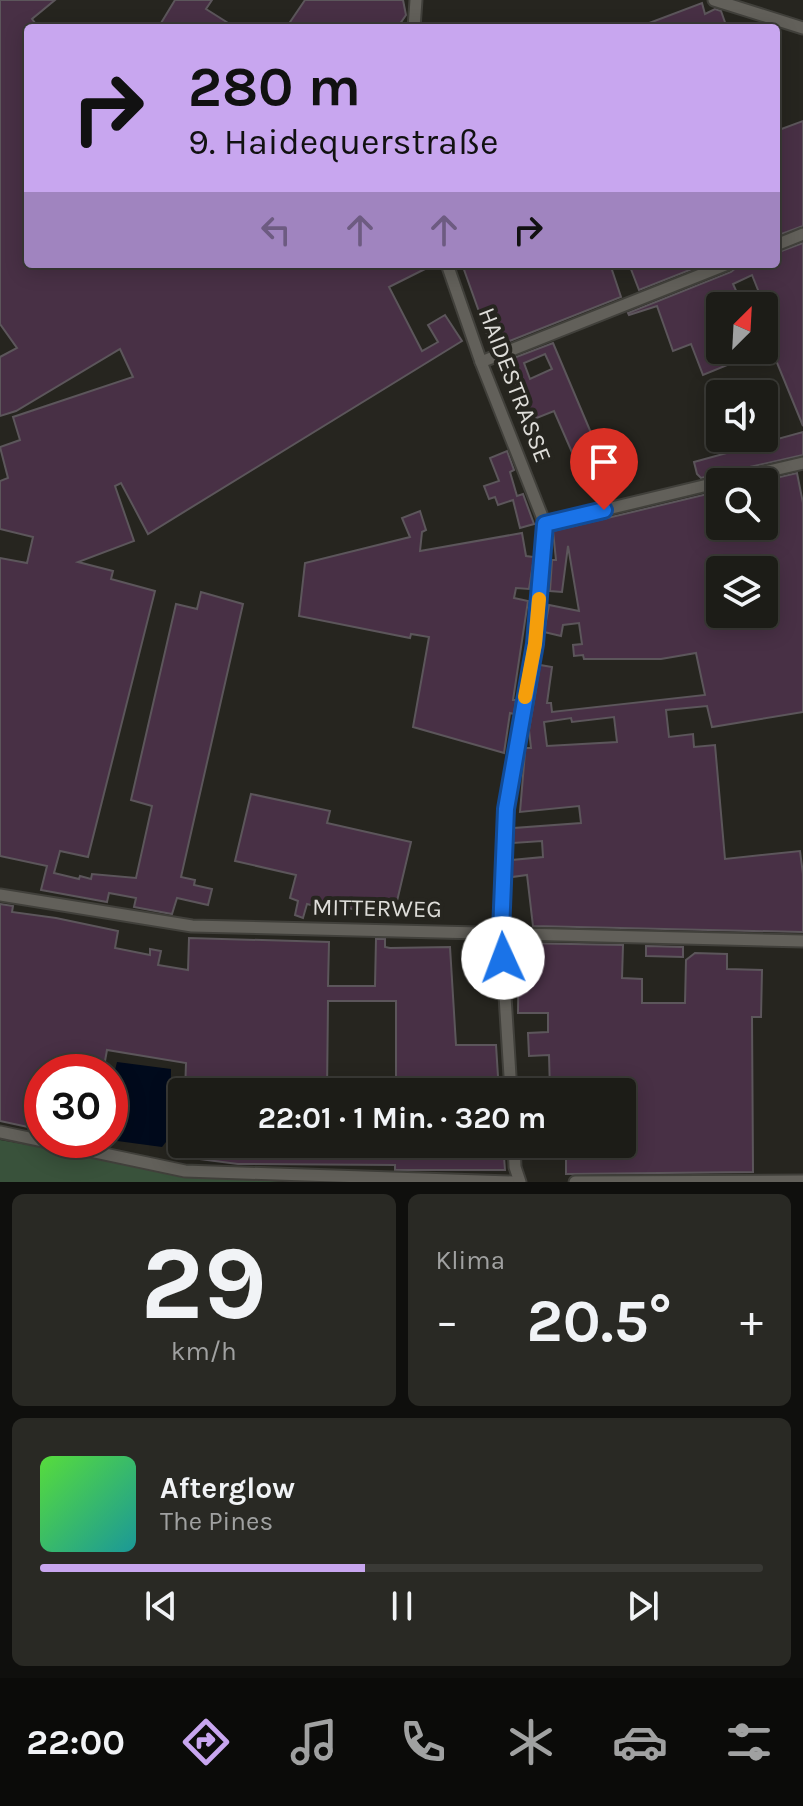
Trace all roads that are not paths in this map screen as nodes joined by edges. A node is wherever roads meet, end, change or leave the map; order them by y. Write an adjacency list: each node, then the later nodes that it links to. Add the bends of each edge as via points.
1 (416, 0): 3 (street)
2 (714, 0): 4 (street)
3 (414, 24)
4 (803, 28)
5 (803, 234): 6 (street)
6 (780, 243)
7 (448, 268): 9 (street, HAIDESTRASSE)
8 (718, 268): 9 (street)
9 (481, 362): 13 (street, HAIDESTRASSE)
10 (803, 463): 11 (street)
11 (778, 469)
12 (706, 486): 13 (street)
13 (545, 524): 15 (street, HAIDESTRASSE, via 535,644 506,809)
14 (0, 895): 15 (street, MITTERWEG, via 192,926)
15 (501, 932): 16 (street, MITTERWEG); 17 (street, HAIDESTRASSE)
16 (803, 941)
17 (510, 1078)
18 (0, 1132): 21 (street, via 185,1171)
19 (515, 1158): 22 (street)
20 (803, 1181): 24 (street)
21 (513, 1182)
22 (520, 1182)
23 (575, 1182): 24 (street)
24 (758, 1182)

